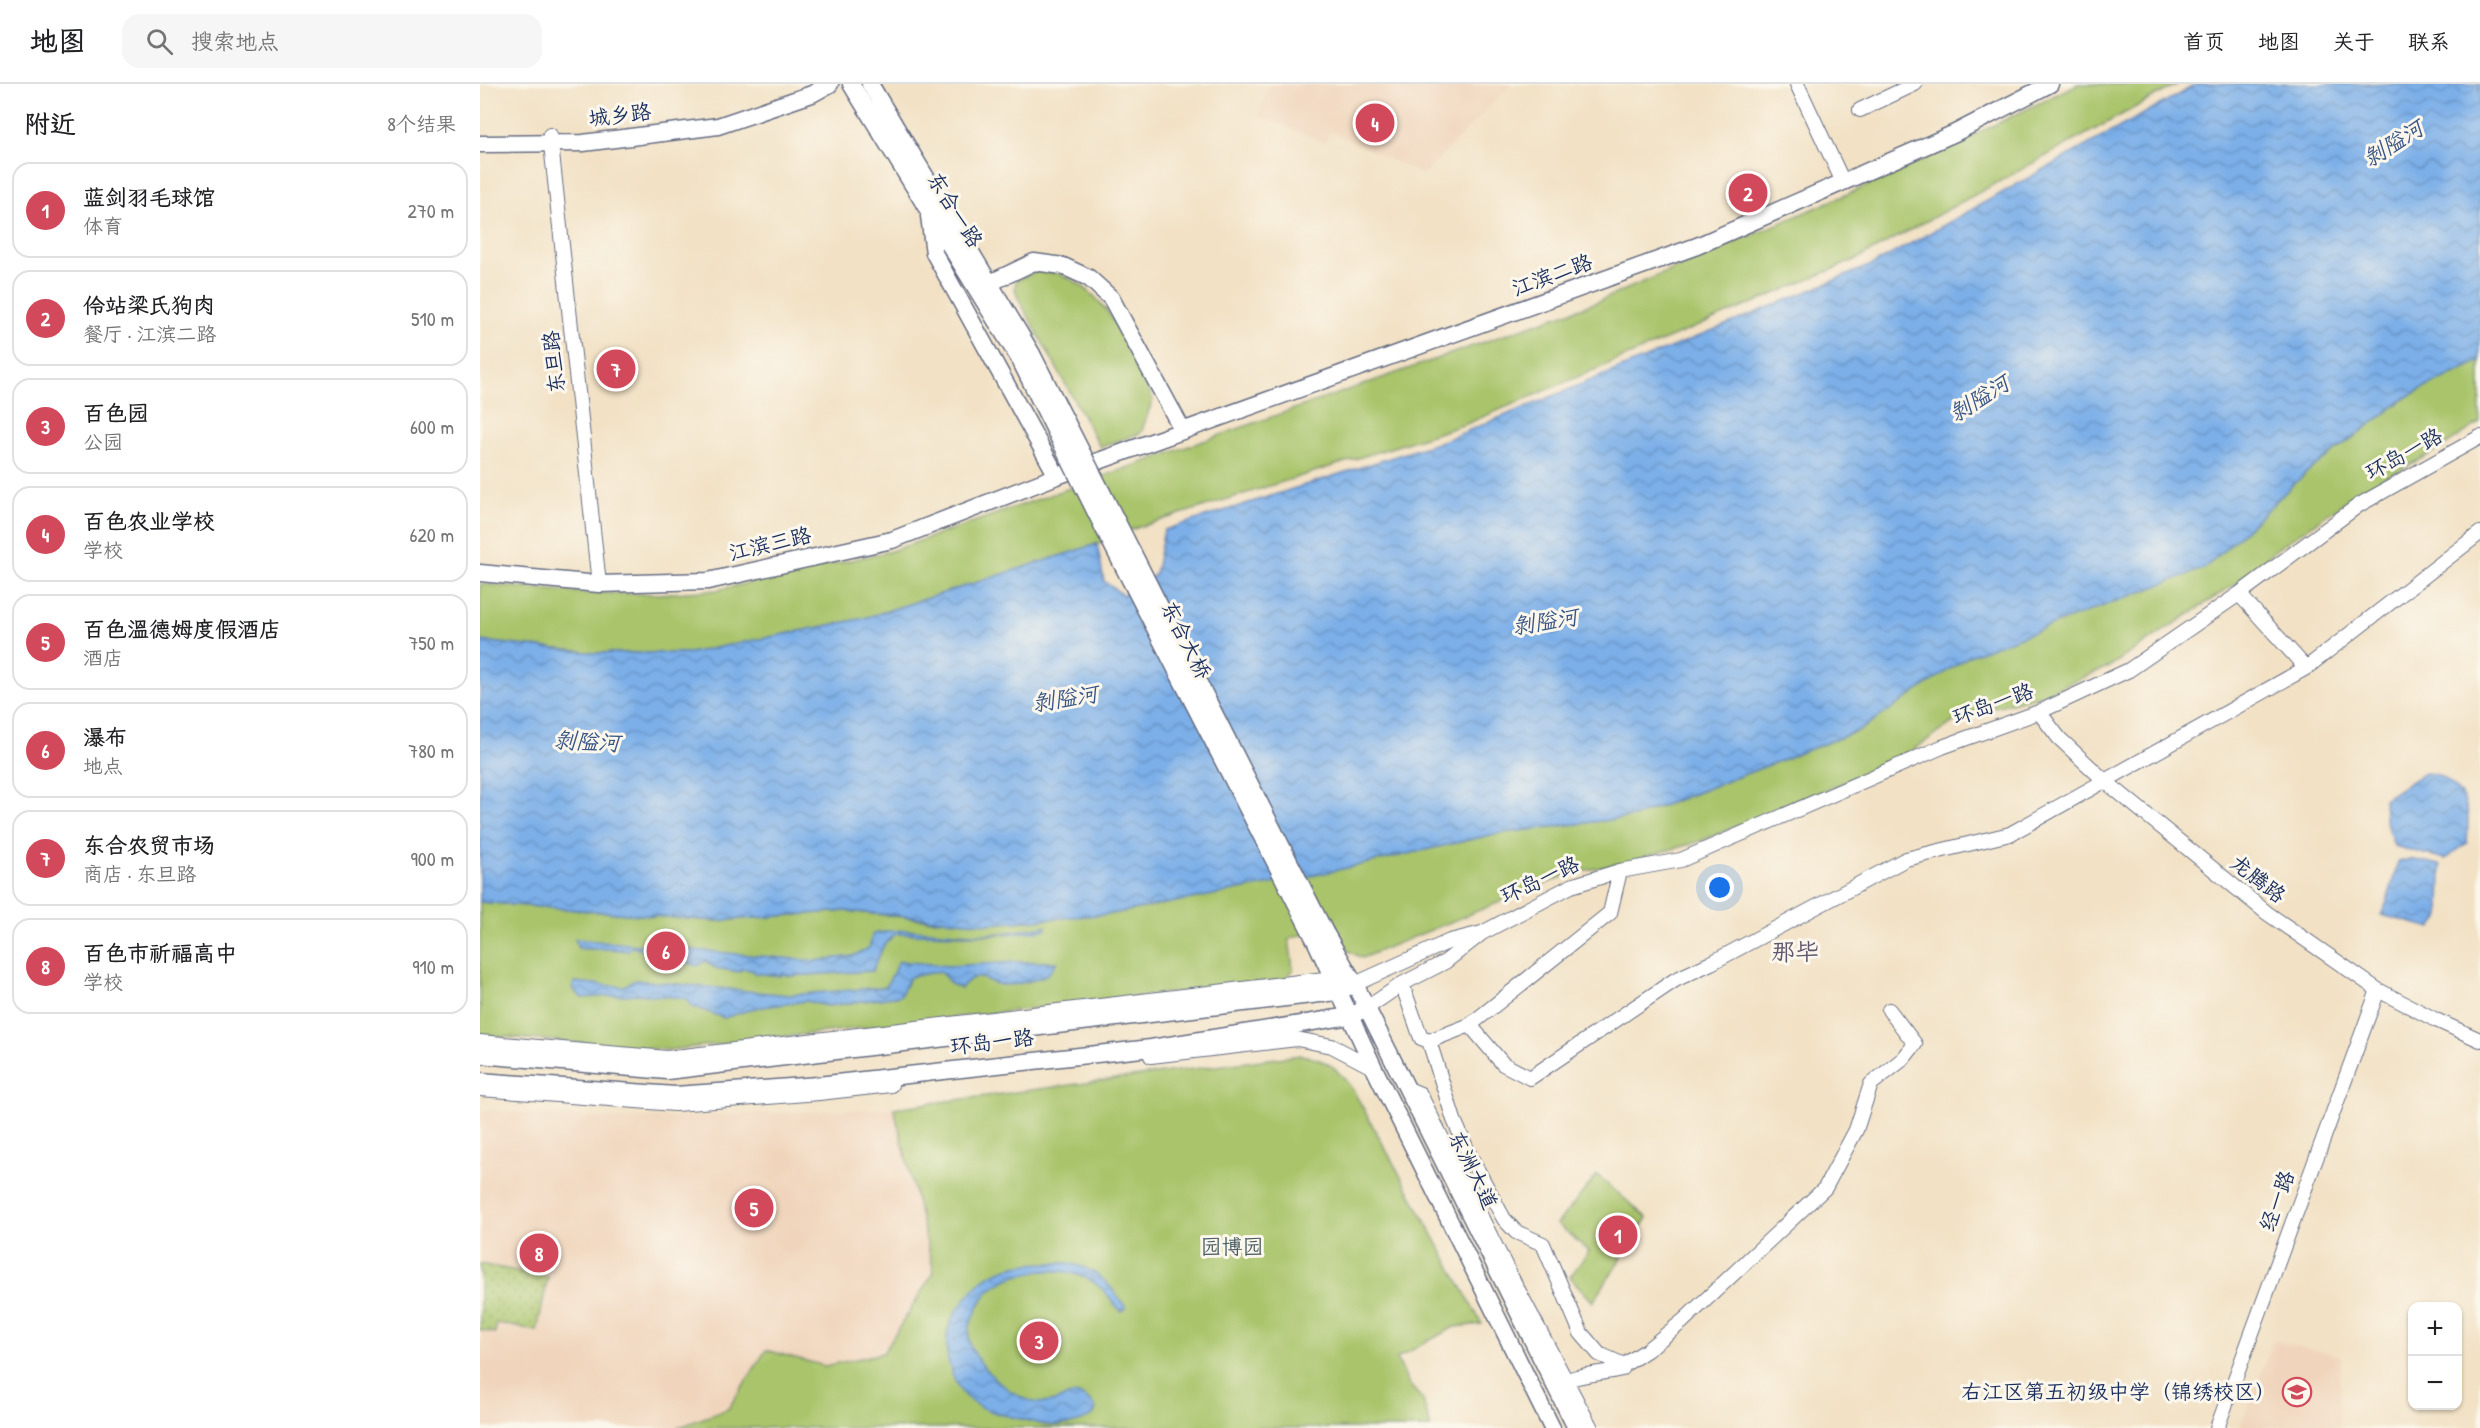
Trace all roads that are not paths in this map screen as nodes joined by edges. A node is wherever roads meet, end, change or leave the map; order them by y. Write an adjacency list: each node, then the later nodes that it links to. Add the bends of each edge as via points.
1 (812, 84): 10 (main road, 城乡路, via 716,119)
2 (830, 84): 10 (main road, 城乡路, via 812,94 718,126 583,143)
3 (851, 84): 13 (main road, 东合一路)
4 (870, 84): 14 (main road, 东合一路)
5 (1797, 84): 12 (street)
6 (1915, 84): 8 (street)
7 (2050, 84): 12 (main road, 江滨二路, via 1955,133)
8 (1860, 110)
9 (480, 136): 10 (main road, 城乡路)
10 (551, 139): 11 (main road, 城乡路); 21 (street, 东旦路)
11 (480, 144)
12 (1843, 182): 16 (main road, 江滨二路, via 1697,246)
13 (928, 209): 15 (main road, 东合一路); 18 (main road, via 934,253)
14 (990, 283): 15 (main road, 东合一路); 16 (main road, via 1034,262 1063,266 1089,278 1111,298)
15 (1026, 357): 28 (main road, 东合大桥, bridge, via 1104,529)
16 (1183, 432): 18 (main road, 江滨二路)
17 (2480, 436): 22 (street, 环岛一路, via 2359,505)
18 (1057, 476): 21 (main road, 江滨三路, via 892,540 708,581)
19 (2480, 533): 23 (street)
20 (480, 573): 21 (main road, 江滨三路)
21 (599, 584)
22 (2240, 594): 23 (street); 24 (street, 环岛一路, via 2129,670)
23 (2306, 668): 25 (street)
24 (2039, 712): 25 (street, 龙腾路, via 2059,738); 26 (street, 环岛一路, via 1942,747 1681,860)
25 (2105, 781): 32 (street, 龙腾路, via 2267,913); 36 (street, via 2010,834 1906,859 1675,980 1530,1078 1503,1064)
26 (1620, 871): 27 (street, 环岛一路, via 1571,886); 36 (street, via 1610,913)
27 (1482, 933): 29 (street, 环岛一路, via 1450,941); 30 (street, 环岛一路, via 1445,962)
28 (1320, 937): 29 (main road, 东洲大道); 31 (main road, 东洲大道)
29 (1352, 979): 31 (main road, 环岛一路); 33 (main road, 东洲大道)
30 (1402, 984): 33 (street, 环岛一路); 38 (street, via 1420,1038)
31 (1335, 986): 35 (main road, 东洲大道); 39 (street, via 667,1058); 41 (main road, 环岛一路, via 667,1071)
32 (2378, 990): 37 (street, 龙腾路); 53 (street, 经一路)
33 (1367, 1008): 35 (main road, 环岛一路); 45 (main road, 东洲大道)
34 (1888, 1010): 48 (street, via 1915,1044 1903,1059 1871,1084 1856,1130 1825,1188 1683,1321)
35 (1350, 1016): 40 (main road, 环岛一路); 42 (main road, 东洲大道)
36 (1470, 1025): 38 (street)
37 (2480, 1040)
38 (1429, 1041): 48 (street, via 1454,1120 1504,1218 1515,1232 1543,1244 1581,1333 1599,1354)
39 (480, 1042)
40 (1129, 1054): 42 (street, via 1297,1039 1332,1046); 43 (main road, 环岛一路, via 675,1095); 44 (street, via 819,1093 675,1104)
41 (480, 1055)
42 (1374, 1068): 47 (main road, 东洲大道)
43 (480, 1081)
44 (480, 1089)
45 (1408, 1089): 46 (main road, 东洲大道); 49 (street, via 1420,1094)
46 (1422, 1117): 47 (main road); 49 (main road, 东洲大道)
47 (1403, 1126): 50 (main road, 东洲大道)
48 (1624, 1365): 49 (street, via 1622,1369 1575,1375)
49 (1560, 1382): 51 (main road, 东洲大道); 52 (street)
50 (1552, 1428)
51 (1576, 1428)
52 (1591, 1428)
53 (2217, 1428)

